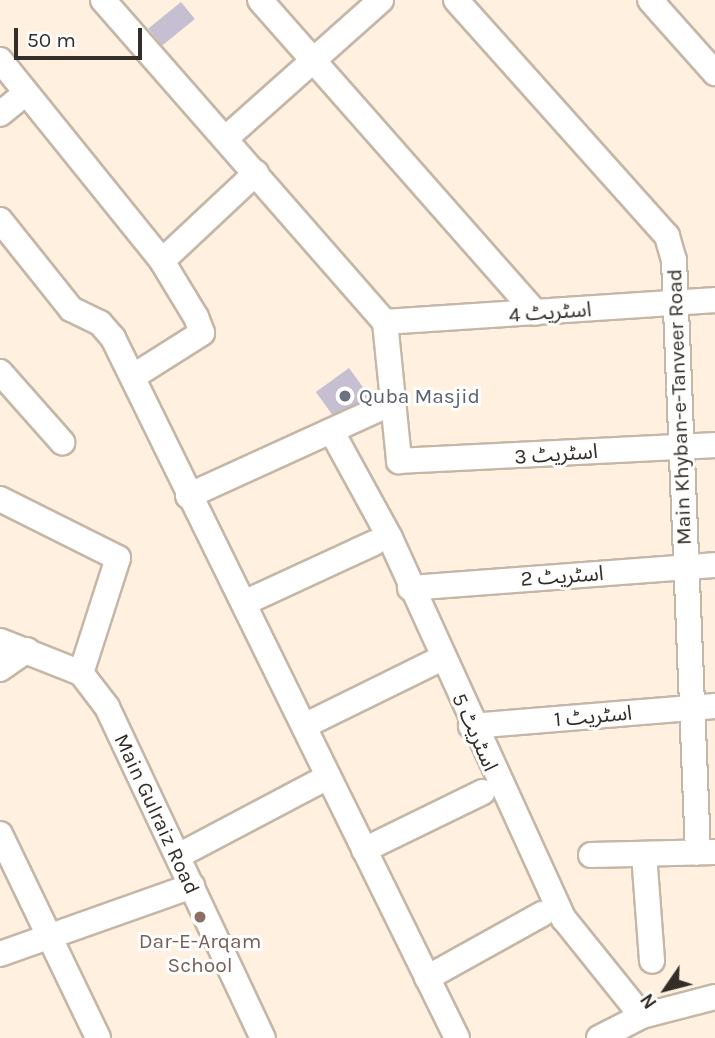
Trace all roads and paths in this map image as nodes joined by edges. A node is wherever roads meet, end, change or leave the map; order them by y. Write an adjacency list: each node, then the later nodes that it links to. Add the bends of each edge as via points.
1 (103, 0): 11 (street)
2 (260, 0): 7 (street)
3 (381, 0): 7 (street)
4 (456, 0): 16 (street, Main Khyban-e-Tanveer Road, via 667,236)
5 (650, 0): 8 (street)
6 (0, 60): 9 (street)
7 (313, 61): 11 (street); 17 (street)
8 (715, 72)
9 (26, 93): 10 (street); 14 (street)
10 (0, 114)
11 (225, 139): 12 (street)
12 (256, 173): 14 (street); 18 (street)
13 (0, 220): 20 (street, via 71,309 107,328)
14 (162, 261): 20 (street, via 202,333)
15 (715, 300): 16 (street, اسٹریٹ 4)
16 (674, 303): 17 (street, اسٹریٹ 4); 25 (street, Main Khyban-e-Tanveer Road)
17 (536, 313): 18 (street, اسٹریٹ 4)
18 (385, 322): 21 (street)
19 (0, 372): 23 (street)
20 (134, 376): 26 (street)
21 (390, 404): 22 (street); 25 (street, اسٹریٹ 3, via 399,461)
22 (332, 432): 26 (street); 31 (street, اسٹریٹ 5, via 354,464)
23 (62, 442)
24 (715, 445): 25 (street, اسٹریٹ 3)
25 (678, 446): 30 (street, Main Khyban-e-Tanveer Road)
26 (188, 496): 32 (street)
27 (0, 499): 37 (street, via 118,558)
28 (374, 543): 32 (street)
29 (715, 565): 30 (street, اسٹریٹ 2)
30 (685, 567): 31 (street, اسٹریٹ 2); 38 (street, Main Khyban-e-Tanveer Road)
31 (410, 588): 40 (street, اسٹریٹ 5)
32 (244, 603): 39 (street)
33 (0, 641): 34 (street, Main Gulraiz Road)
34 (27, 650): 36 (street); 37 (street, Main Gulraiz Road)
35 (432, 663): 39 (street)
36 (0, 669)
37 (81, 673): 48 (street, Main Gulraiz Road, via 107,707)
38 (704, 707): 40 (street, اسٹریٹ 1); 45 (street, Main Khyban-e-Tanveer Road)
39 (304, 726): 41 (street)
40 (471, 726): 56 (street, اسٹریٹ 5, via 564,919)
41 (328, 777): 44 (street); 48 (street)
42 (483, 792): 44 (street)
43 (0, 834): 51 (street)
44 (364, 850): 54 (street)
45 (706, 853): 46 (street)
46 (644, 854): 47 (street); 53 (street)
47 (592, 855)
48 (178, 856): 49 (street, Main Gulraiz Road)
49 (192, 887): 51 (street); 58 (street, Main Gulraiz Road)
50 (542, 914): 54 (street)
51 (50, 938): 52 (street); 57 (street)
52 (0, 954)
53 (652, 961)
54 (427, 978): 59 (street)
55 (715, 998): 56 (street)
56 (642, 1016): 60 (street)
57 (98, 1038)
58 (263, 1038)
59 (457, 1038)
60 (599, 1038)

